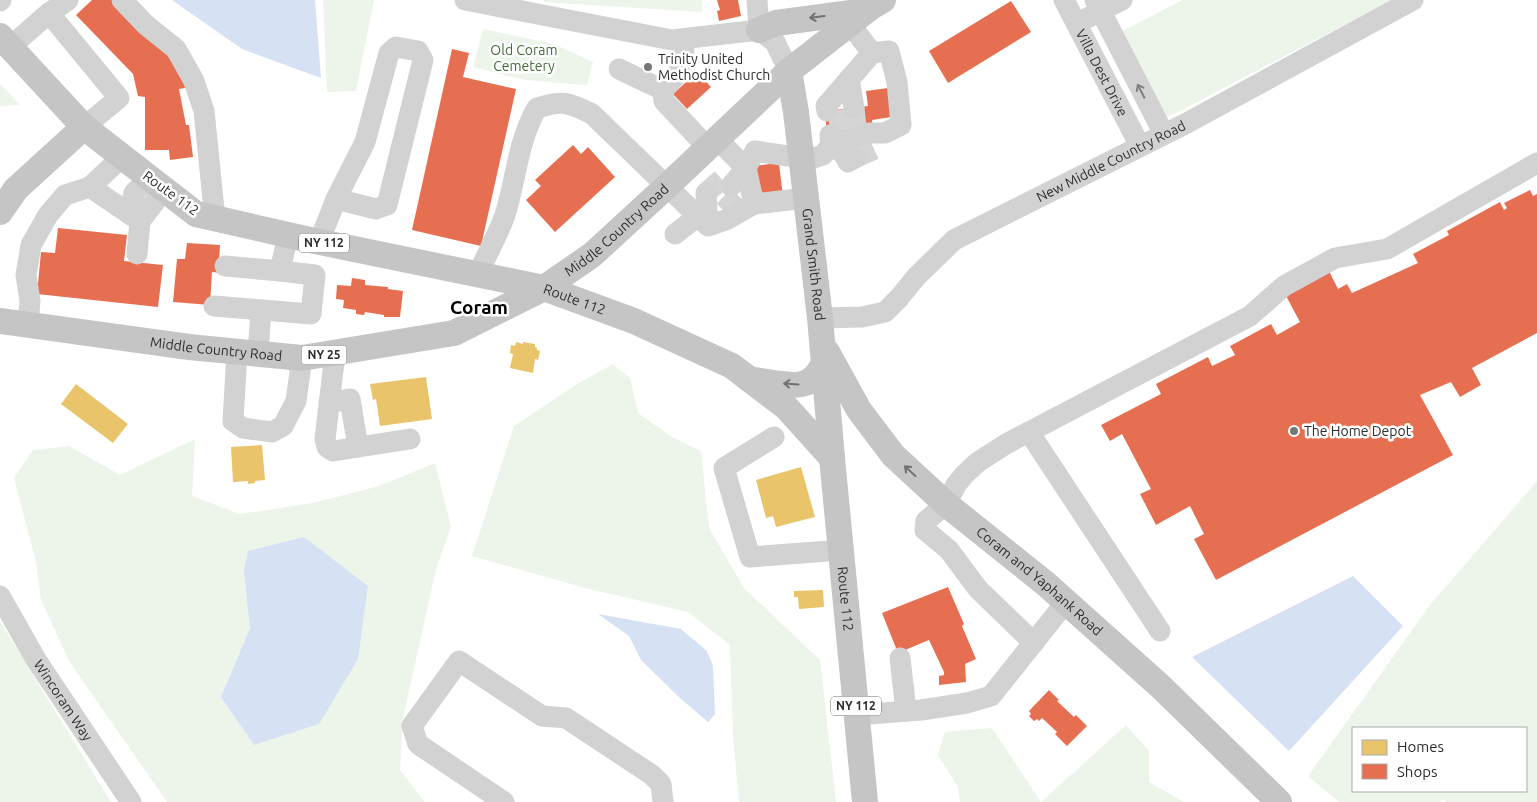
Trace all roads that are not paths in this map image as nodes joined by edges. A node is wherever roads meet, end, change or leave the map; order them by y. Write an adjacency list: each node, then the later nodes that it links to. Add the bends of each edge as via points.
1 (68, 0): 12 (street)
2 (122, 0): 38 (street, via 176,49 194,80 204,112)
3 (465, 0): 9 (street)
4 (757, 0): 14 (street)
5 (1064, 0): 13 (street, Villa Dest Drive)
6 (1123, 0): 7 (street, via 1127,6); 10 (street)
7 (1138, 0)
8 (1413, 0): 23 (street, New Middle Country Road)
9 (523, 6): 15 (street)
10 (1098, 6): 13 (street); 23 (street, Villa Dest Drive, one-way to 10)
11 (866, 12): 14 (main road, one-way to 14, via 776,23); 17 (street); 19 (main road, Middle Country Road / NY 25)
12 (48, 13): 16 (street); 22 (street, via 119,98)
13 (1076, 23): 25 (street, Villa Dest Drive)
14 (759, 30): 15 (street); 19 (street, via 775,42)
15 (678, 40): 20 (street, via 685,52 684,62 677,76)
16 (5, 42): 22 (main road, Route 112 / NY 112)
17 (872, 52): 21 (street); 27 (street, via 889,51 901,126 878,140 869,133 823,155)
18 (619, 69): 20 (street)
19 (789, 71): 24 (main road, Middle Country Road / NY 25); 27 (main road, Grand Smith Road)
20 (663, 90): 24 (street, via 664,101)
21 (841, 100)
22 (84, 127): 26 (main road, Route 112 / NY 112); 36 (main road, via 16,189)
23 (1164, 134): 25 (street, New Middle Country Road)
24 (712, 144): 30 (street); 32 (main road, Middle Country Road / NY 25)
25 (1140, 146): 49 (street, New Middle Country Road, via 954,240 885,312 862,318)
26 (122, 157): 29 (main road, Route 112 / NY 112); 31 (street)
27 (801, 159): 30 (street, via 755,151); 33 (main road, Grand Smith Road)
28 (1537, 163): 58 (street, via 1387,249 1335,258 1284,286 1250,316)
29 (156, 184): 37 (street); 38 (main road, Route 112 / NY 112, via 196,214)
30 (738, 185): 33 (street); 35 (street, via 728,219 708,226)
31 (90, 186): 37 (street); 51 (street, via 65,195 48,215 31,245 26,275 30,301)
32 (666, 187): 35 (street); 45 (street, via 592,114 573,104 554,103 537,108 529,123 504,216); 46 (main road, Middle Country Road / NY 25, via 592,255)
33 (806, 198): 49 (main road, Grand Smith Road)
34 (336, 199): 34 (street, via 365,142 389,53 396,47 418,51 423,60 387,205 376,209); 41 (street)
35 (710, 206): 39 (street)
36 (0, 212)
37 (133, 216): 42 (street)
38 (215, 219): 40 (main road, Route 112 / NY 112)
39 (675, 234)
40 (288, 235): 41 (main road, Route 112 / NY 112); 44 (street)
41 (319, 242): 45 (main road, Route 112 / NY 112)
42 (137, 254)
43 (225, 266): 44 (street)
44 (280, 271): 48 (street, via 315,275 311,314)
45 (478, 275): 46 (main road, Route 112 / NY 112)
46 (544, 288): 53 (main road, Middle Country Road / NY 25, via 454,333); 56 (main road, Route 112 / NY 112, via 634,321 732,366)
47 (214, 306): 48 (street)
48 (261, 310): 52 (street)
49 (820, 318): 54 (main road, Grand Smith Road)
50 (0, 321): 51 (main road, Middle Country Road / NY 25)
51 (28, 325): 52 (main road, Middle Country Road / NY 25)
52 (247, 353): 55 (main road, Middle Country Road / NY 25); 55 (street, via 233,421 243,428 272,432 283,426 296,401)
53 (335, 354): 55 (main road, Middle Country Road / NY 25); 57 (street)
54 (823, 354): 56 (main road, one-way to 56, via 819,373 806,383 795,385); 62 (main road, Grand Smith Road); 63 (main road, Coram and Yaphank Road, one-way to 54, via 887,448)
55 (302, 358)
56 (748, 379): 62 (main road, Route 112 / NY 112, via 787,408)
57 (329, 402): 61 (street, via 350,399); 61 (street, via 327,447 333,451)
58 (1029, 432): 63 (street, via 978,462 964,475); 67 (street)
59 (774, 438): 64 (street, via 724,468 750,557)
60 (410, 439): 61 (street)
61 (358, 447)
62 (832, 458): 64 (main road, Route 112 / NY 112)
63 (946, 504): 66 (main road, Coram and Yaphank Road); 68 (street, via 926,521 925,530 948,550 978,589)
64 (842, 550): 71 (main road, Route 112 / NY 112)
65 (0, 596): 74 (street, Wincoram Way, via 35,658)
66 (1066, 602): 68 (street); 72 (main road, Coram and Yaphank Road, via 1160,686)
67 (1160, 631)
68 (1034, 642): 70 (street, via 991,696 966,703)
69 (900, 658): 70 (street)
70 (906, 711): 71 (street)
71 (857, 716): 76 (main road, Route 112 / NY 112)
72 (1268, 798)
73 (497, 800): 75 (street, via 418,744 412,726 460,661 542,716 566,718 652,775 661,784)
74 (131, 802)
75 (663, 802)
76 (865, 802)

